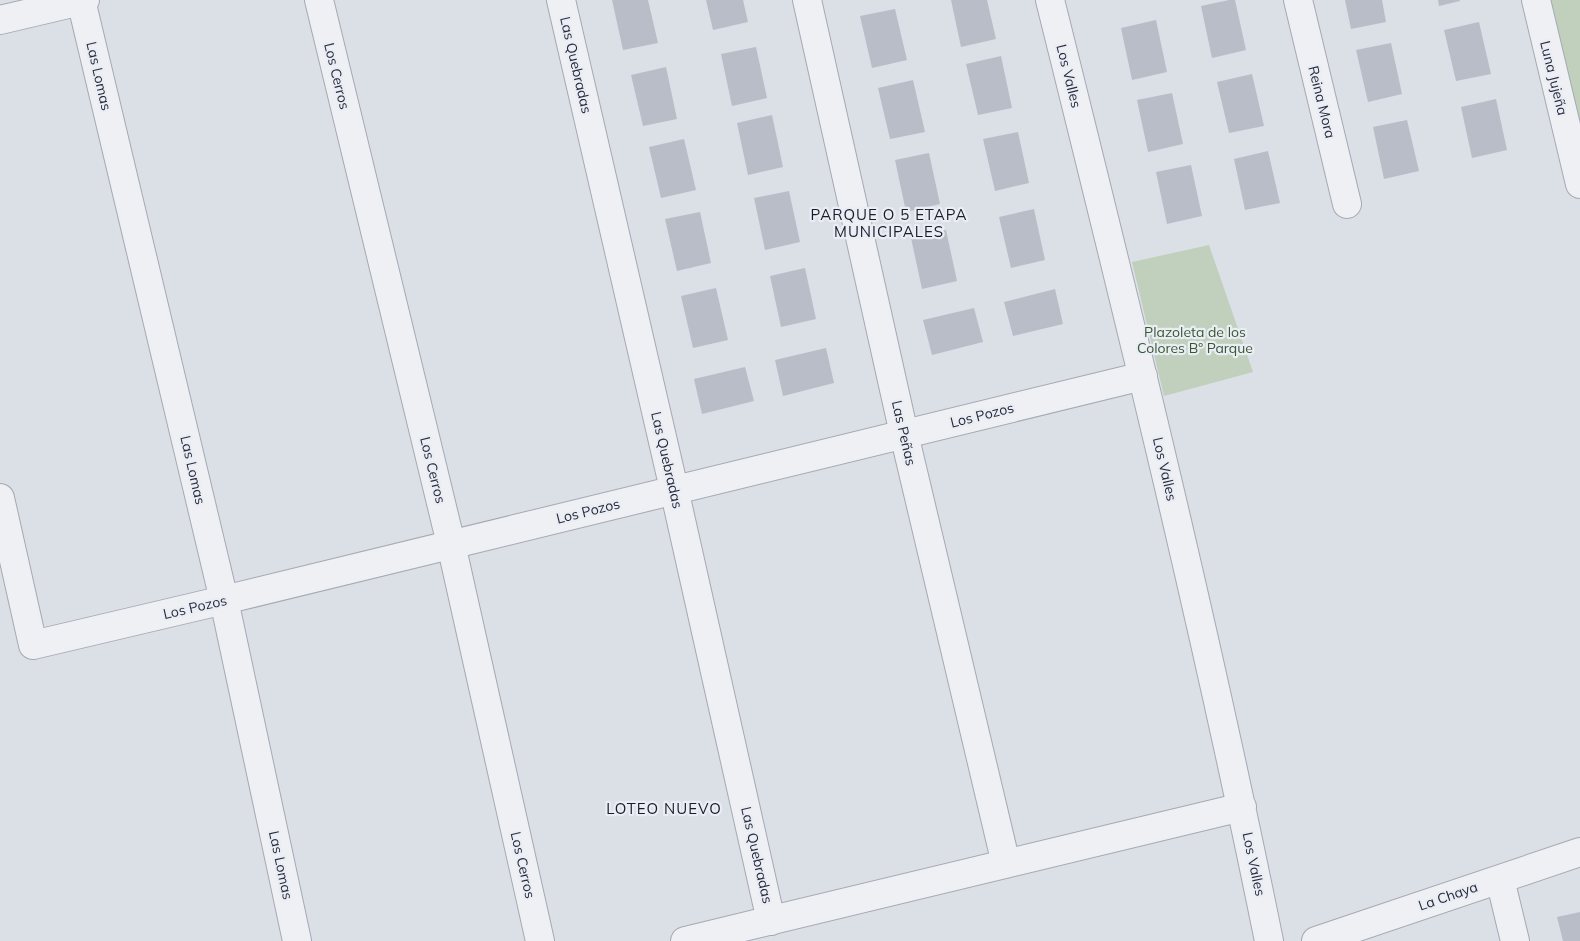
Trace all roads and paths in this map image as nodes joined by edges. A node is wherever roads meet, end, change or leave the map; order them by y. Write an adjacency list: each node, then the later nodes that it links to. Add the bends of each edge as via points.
1 (82, 0): 8 (street); 16 (street, Las Lomas)
2 (318, 0): 15 (street, Los Cerros)
3 (561, 0): 13 (street, Las Quebradas)
4 (807, 0): 12 (street, Las Peñas)
5 (1050, 0): 11 (street, Los Valles)
6 (1298, 0): 10 (street, Reina Mora)
7 (1536, 0): 9 (street, Luna Jujeña)
8 (0, 20)
9 (1580, 184)
10 (1347, 204)
11 (1143, 376): 12 (street, Los Pozos); 17 (street, Los Valles)
12 (904, 434): 13 (street, Los Pozos); 19 (street, Las Peñas)
13 (674, 490): 15 (street, Los Pozos); 21 (street, Las Quebradas)
14 (0, 498): 16 (street, Los Pozos, via 33,645)
15 (452, 544): 16 (street, Los Pozos); 23 (street, Los Cerros)
16 (224, 600): 22 (street, Las Lomas)
17 (1242, 807): 19 (street); 25 (street, Los Valles)
18 (1580, 852): 20 (street, La Chaya)
19 (1006, 864): 21 (street)
20 (1500, 879): 26 (street, La Chaya); 27 (street)
21 (772, 921): 24 (street)
22 (297, 941)
23 (540, 941)
24 (686, 941)
25 (1269, 941)
26 (1316, 941)
27 (1515, 941)

